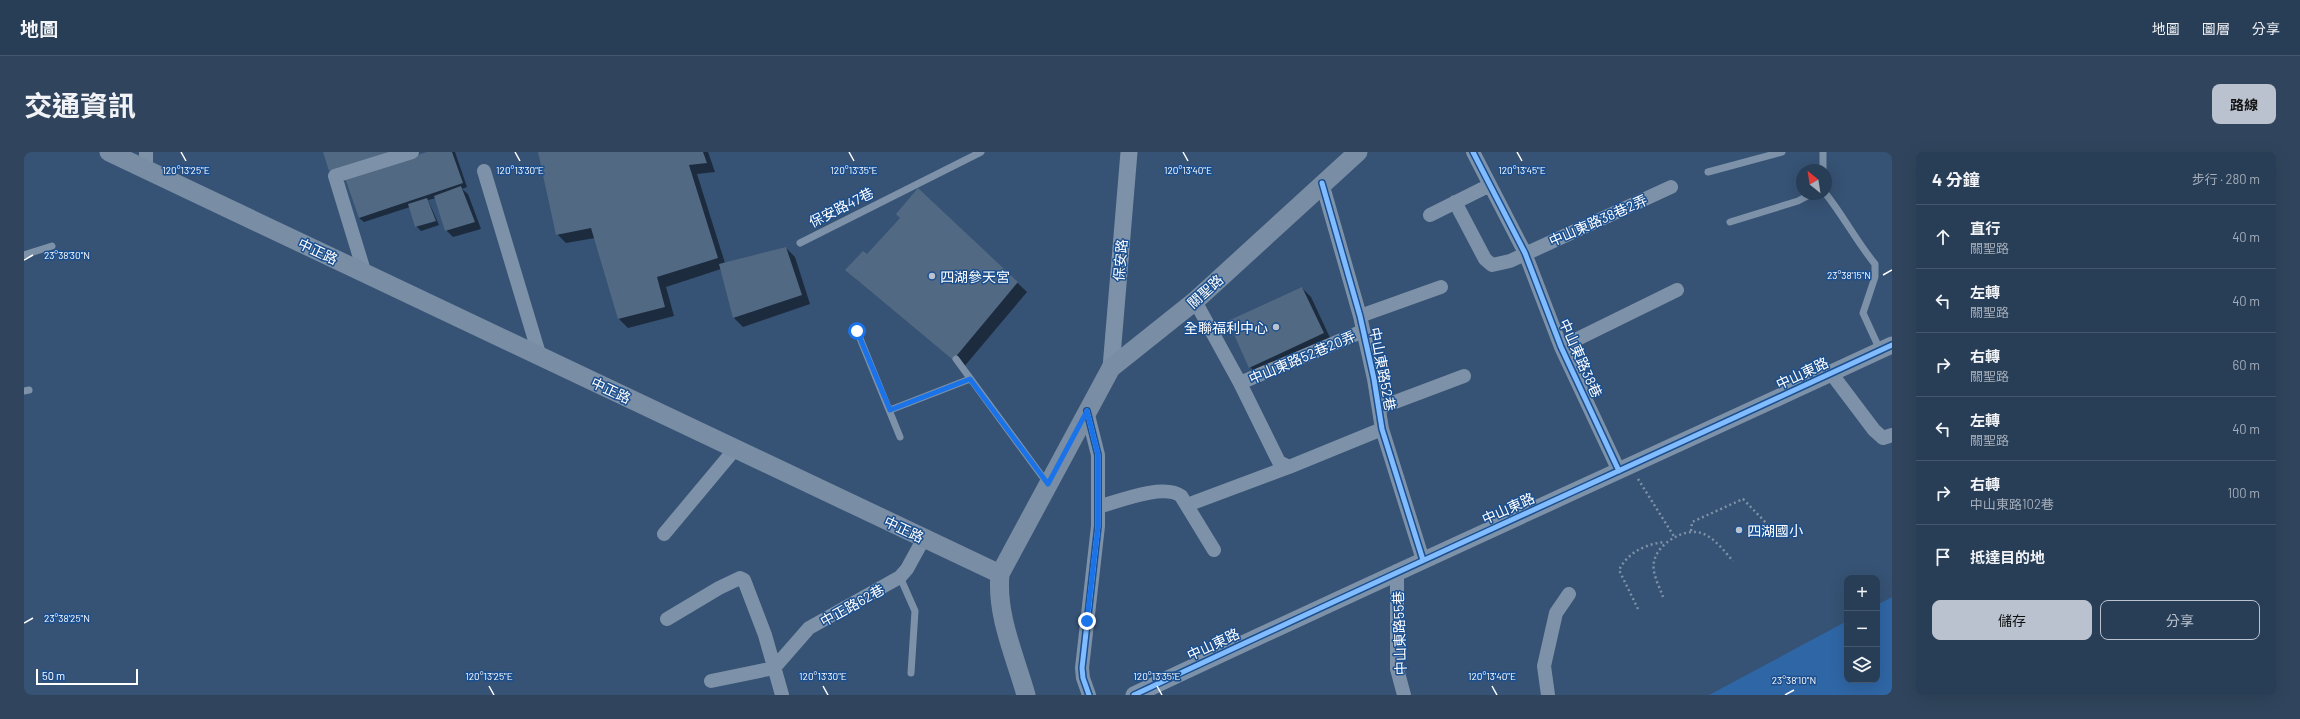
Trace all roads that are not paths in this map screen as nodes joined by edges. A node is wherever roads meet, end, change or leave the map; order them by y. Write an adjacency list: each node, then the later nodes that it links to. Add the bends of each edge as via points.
1 (109, 152): 9 (main road, 中正路)
2 (412, 152): 25 (street, via 335,176)
3 (981, 152): 21 (lane, 保安路47巷)
4 (1129, 152): 36 (street, 保安路)
5 (1358, 152): 13 (main road, 關聖路)
6 (1782, 152): 12 (lane)
7 (1823, 152): 10 (lane)
8 (1475, 153): 14 (street, 中山東路38巷)
9 (146, 161): 25 (main road, 中正路)
10 (1823, 164)
11 (484, 171): 34 (street)
12 (1708, 172)
13 (1322, 183): 28 (main road, 關聖路); 29 (street, 中山東路52巷)
14 (1490, 185): 18 (street); 23 (street, 中山東路38巷)
15 (1671, 187): 23 (street, 中山東路38巷2弄)
16 (1798, 200): 20 (lane)
17 (1830, 200): 33 (lane, via 1875,264 1875,277 1863,313)
18 (1455, 202): 19 (street); 23 (street, 中山東路38巷2弄, via 1485,259 1492,265 1510,261)
19 (1430, 215)
20 (1730, 222)
21 (800, 243)
22 (52, 246): 24 (lane)
23 (1525, 253): 32 (street, 中山東路38巷)
24 (24, 255)
25 (365, 274): 34 (main road, 中正路)
26 (1440, 287): 29 (street)
27 (1677, 290): 32 (street)
28 (1195, 301): 36 (main road, 關聖路); 40 (street, 中山東路52巷20弄)
29 (1360, 316): 31 (street, 中山東路52巷)
30 (857, 331): 42 (lane)
31 (1363, 331): 40 (street, 中山東路52巷20弄); 41 (street, 中山東路52巷)
32 (1561, 347): 49 (street, 中山東路38巷)
33 (1886, 348): 37 (street, 中山東路)
34 (540, 357): 47 (main road, 中正路)
35 (956, 360): 39 (lane)
36 (1111, 368): 43 (main road, 關聖路)
37 (1831, 373): 45 (street, via 1874,430 1883,438); 49 (street, 中山東路)
38 (1464, 376): 41 (street)
39 (970, 379): 42 (lane); 50 (lane)
40 (1240, 383): 48 (street, 中山東路52巷20弄, via 1279,462)
41 (1379, 408): 44 (street, 中山東路52巷)
42 (890, 410): 46 (lane)
43 (1087, 411): 50 (main road, 關聖路); 52 (street, via 1098,455)
44 (1382, 429): 48 (street); 56 (street, 中山東路52巷)
45 (1892, 435)
46 (900, 437)
47 (735, 449): 53 (street); 54 (main road, 中正路)
48 (1289, 467): 51 (street)
49 (1619, 472): 56 (street, 中山東路)
50 (1048, 484): 58 (main road, 關聖路)
51 (1187, 506): 52 (street, via 1181,496 1168,490); 55 (street)
52 (1098, 507): 67 (street, via 1082,668)
53 (664, 534)
54 (924, 538): 58 (main road, 中正路); 59 (street, 中正路62巷)
55 (1214, 550)
56 (1423, 560): 57 (street, 中山東路)
57 (1397, 571): 68 (street, 中山東路); 69 (street, 中山東路55巷, via 1397,670)
58 (1000, 574): 66 (main road, via 998,593 1001,609)
59 (900, 577): 62 (street, 中正路62巷, via 809,628); 63 (lane, via 915,612)
60 (1569, 594): 70 (street, via 1556,613 1544,666)
61 (667, 619): 62 (street, via 740,578 749,589)
62 (774, 668): 64 (street); 65 (street)
63 (911, 673)
64 (711, 681)
65 (782, 695)
66 (1026, 695)
67 (1088, 695)
68 (1134, 695)
69 (1404, 695)
70 (1548, 695)

